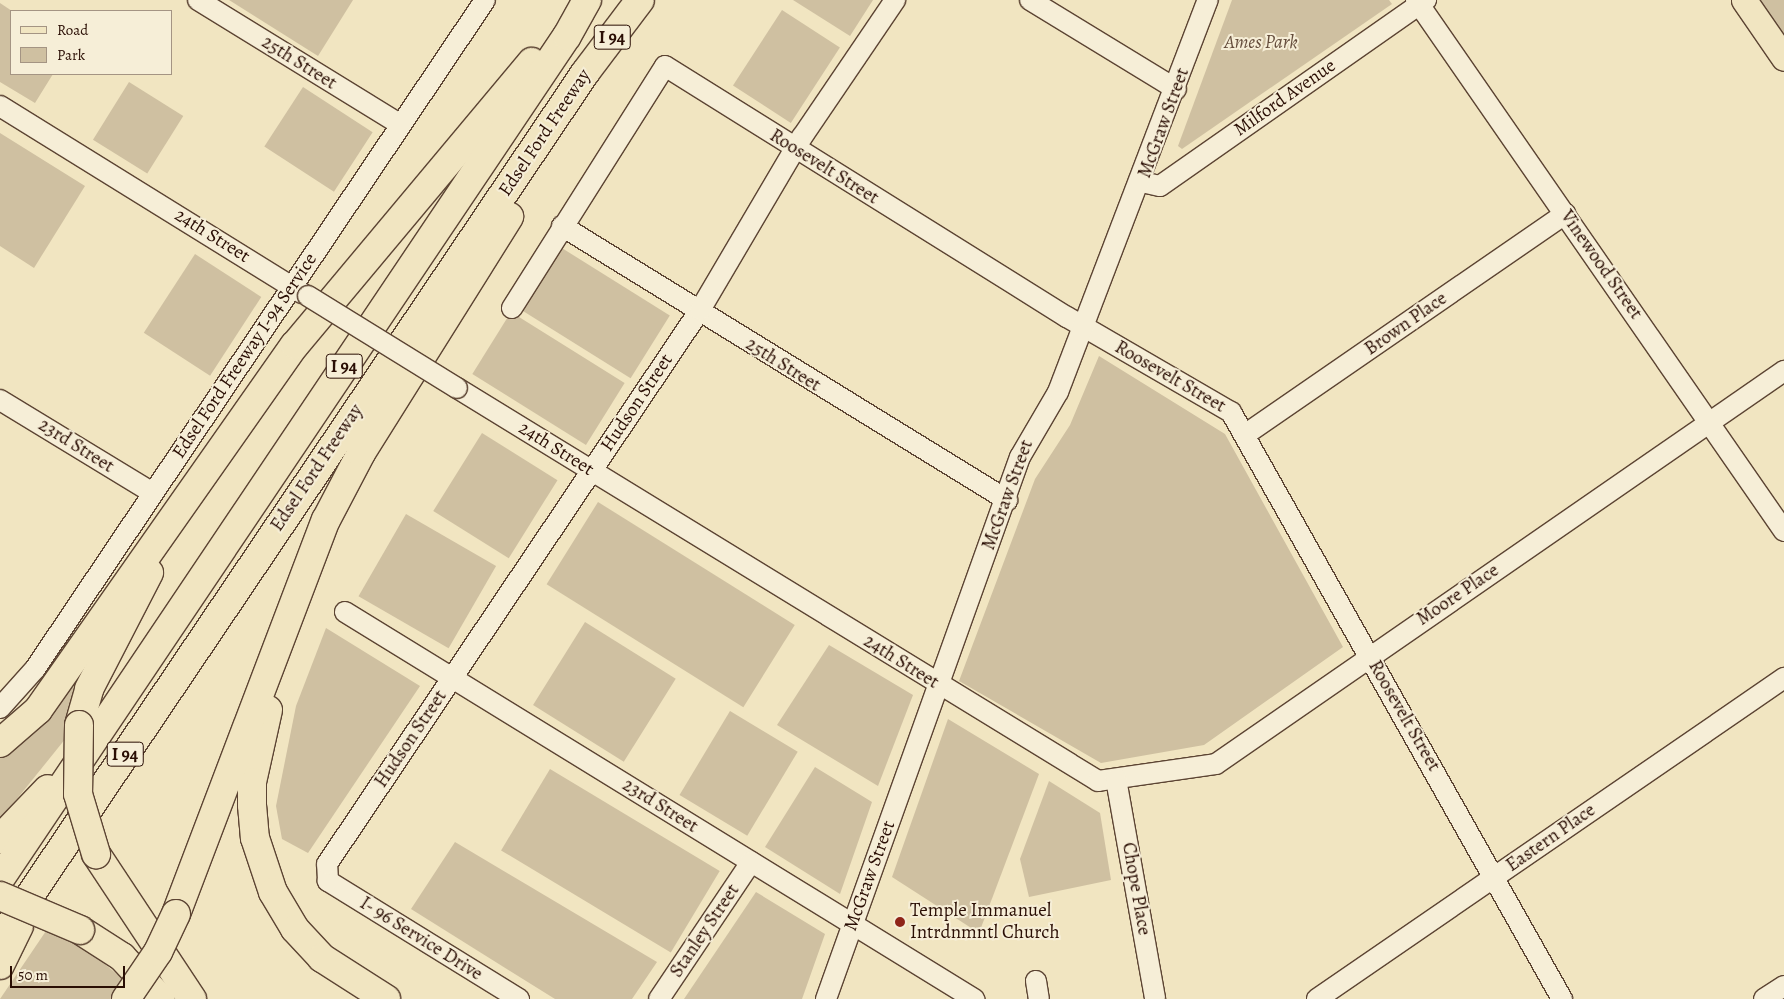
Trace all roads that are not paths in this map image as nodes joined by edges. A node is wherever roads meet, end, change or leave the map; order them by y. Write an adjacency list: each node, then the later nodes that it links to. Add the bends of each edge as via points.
1 (198, 0): 15 (street, 25th Street)
2 (485, 0): 15 (street, Edsel Ford Freeway I-94 Service)
3 (587, 0): 10 (highway, Edsel Ford Freeway / I 94)
4 (640, 0): 12 (highway, Edsel Ford Freeway / I 94)
5 (895, 0): 16 (street, Hudson Street)
6 (1030, 0): 13 (street)
7 (1208, 0): 13 (street, McGraw Street)
8 (1744, 0): 11 (main road)
9 (1421, 2): 17 (street, Milford Avenue, via 1160,186); 18 (street, Vinewood Street)
10 (567, 36): 30 (highway, via 531,62 346,282 220,446); 41 (highway, Edsel Ford Freeway / I 94)
11 (1784, 58)
12 (585, 73): 34 (highway, via 535,174 340,492); 47 (highway, Edsel Ford Freeway / I 94)
13 (1176, 89): 17 (street, McGraw Street)
14 (0, 106): 20 (street, 24th Street)
15 (401, 125): 20 (street, Edsel Ford Freeway I-94 Service)
16 (795, 149): 19 (street, Roosevelt Street, via 665,66); 22 (street, Hudson Street); 23 (street, Roosevelt Street)
17 (1142, 182): 23 (street, McGraw Street)
18 (1566, 214): 26 (street, Vinewood Street); 27 (street, Brown Place)
19 (562, 226): 21 (street); 22 (street, 25th Street)
20 (300, 291): 28 (street, 24th Street, bridge); 29 (street, Edsel Ford Freeway I-94 Service)
21 (512, 308)
22 (700, 310): 28 (street, Hudson Street); 31 (street, 25th Street)
23 (1083, 326): 27 (street, Roosevelt Street, via 1231,412); 31 (street, McGraw Street, via 1058,392 1020,457)
24 (1784, 371): 26 (street, Moore Place)
25 (0, 400): 29 (street, 23rd Street)
26 (1709, 422): 32 (street, Vinewood Street); 35 (street, Moore Place)
27 (1246, 434): 35 (street, Roosevelt Street)
28 (592, 471): 36 (street, Hudson Street); 38 (street, 24th Street)
29 (153, 493): 39 (street, Edsel Ford Freeway I-94 Service, via 35,669)
30 (189, 494): 40 (highway, via 38,710); 56 (highway, bridge, via 89,689 79,725 78,794 96,854)
31 (1007, 500): 38 (street, McGraw Street)
32 (1784, 531)
33 (345, 612): 36 (street, 23rd Street)
34 (279, 645): 54 (highway, bridge, via 262,680 176,914 158,952); 57 (highway, via 274,689 252,782 255,838 262,863 285,913 308,944 342,974)
35 (1369, 655): 42 (street, Moore Place, via 1216,764); 46 (street, Roosevelt Street)
36 (452, 678): 44 (street, 23rd Street); 45 (street, Hudson Street, via 327,864)
37 (1784, 678): 46 (street, Eastern Place)
38 (939, 685): 42 (street, 24th Street, via 1098,781); 50 (street, McGraw Street)
39 (0, 708)
40 (0, 743)
41 (74, 768): 43 (highway, via 27,806); 48 (highway, Edsel Ford Freeway / I 94)
42 (1116, 779): 62 (street, Chope Place)
43 (0, 839)
44 (751, 862): 50 (street, 23rd Street); 59 (street, Stanley Street)
45 (326, 876): 58 (street, I- 96 Service Drive)
46 (1494, 877): 63 (street, Eastern Place); 64 (street, Roosevelt Street)
47 (43, 878): 51 (highway, Edsel Ford Freeway / I 94); 52 (highway)
48 (0, 879)
49 (0, 896): 55 (highway, bridge, via 80,930 122,957)
50 (852, 925): 60 (street, McGraw Street); 61 (street, 23rd Street)
51 (0, 940)
52 (0, 965)
53 (1784, 986): 65 (street)
54 (126, 999)
55 (161, 999)
56 (192, 999)
57 (386, 999)
58 (519, 999)
59 (659, 999)
60 (826, 999)
61 (974, 999)
62 (1155, 999)
63 (1317, 999)
64 (1562, 999)
65 (1764, 999)

